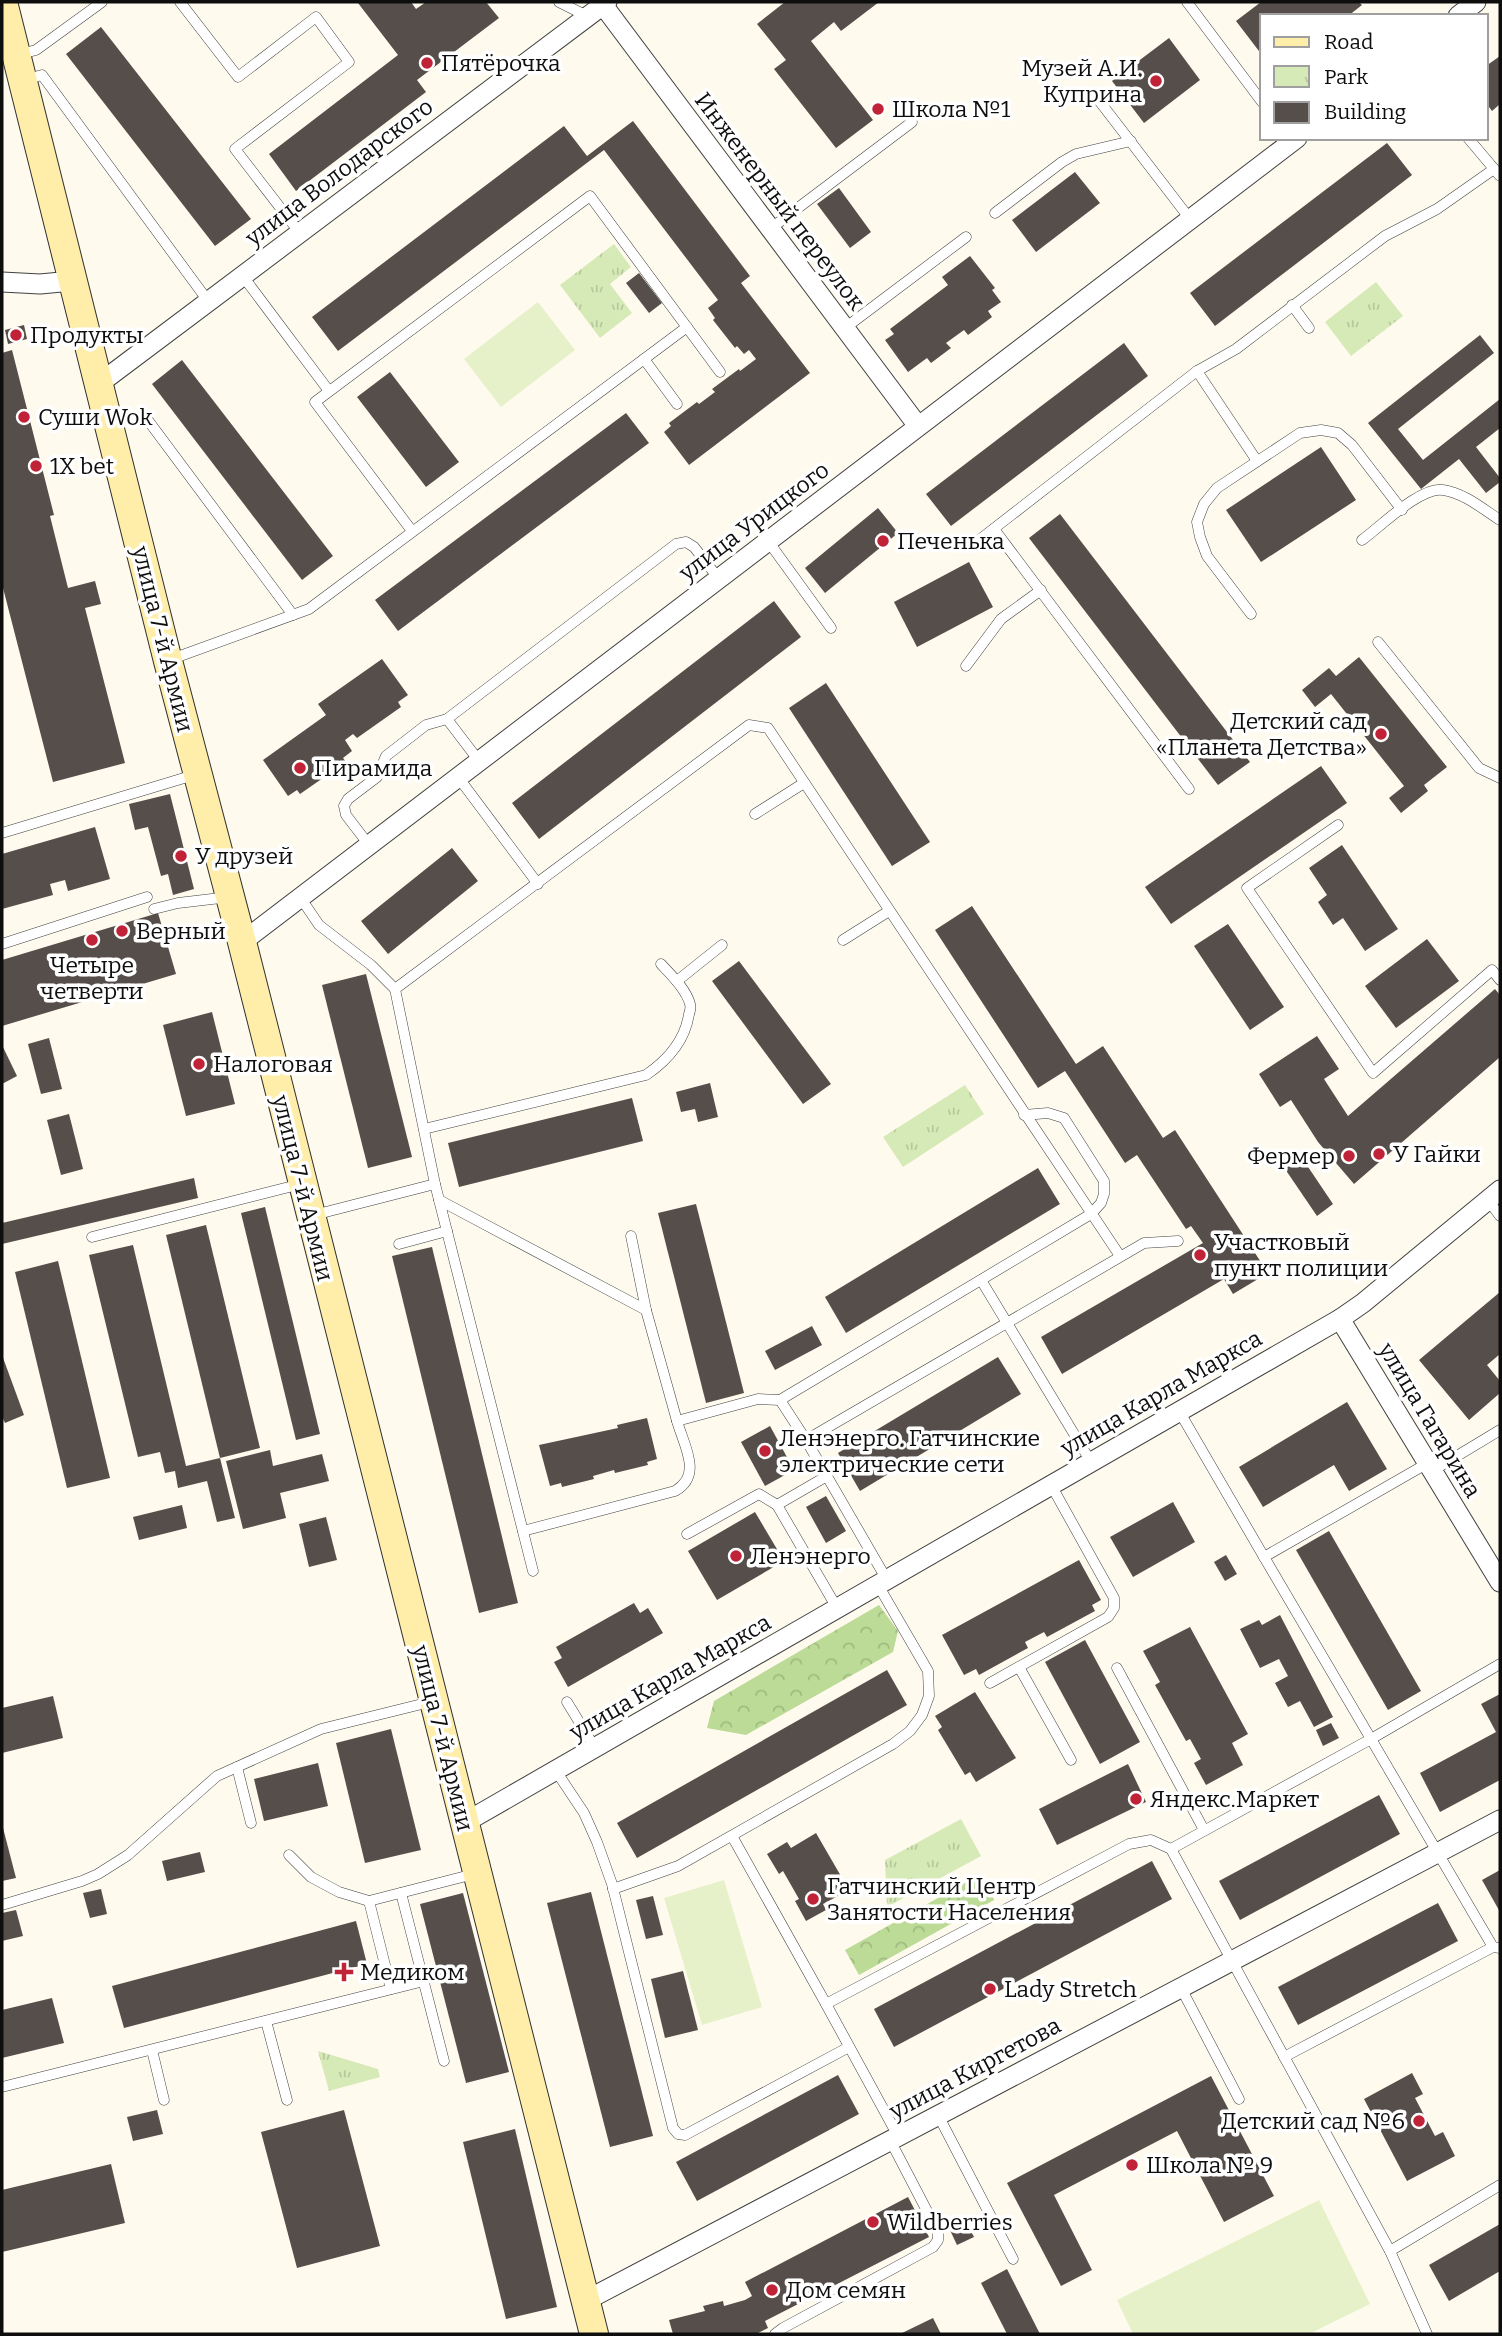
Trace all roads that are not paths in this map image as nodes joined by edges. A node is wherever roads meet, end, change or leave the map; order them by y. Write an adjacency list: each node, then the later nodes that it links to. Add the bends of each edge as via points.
1 (3, 2): 9 (street, улица 7-й Армии)
2 (102, 2): 9 (lane, via 36,50)
3 (180, 2): 20 (lane, via 238,77 316,17 349,62 235,149)
4 (559, 2): 7 (lane)
5 (1187, 2): 11 (lane)
6 (1476, 2): 8 (street)
7 (599, 8): 19 (street, Инженерный переулок); 20 (street, улица Володарского)
8 (1461, 14)
9 (14, 55): 23 (street, улица 7-й Армии); 25 (lane, via 42,75)
10 (1097, 98): 15 (lane)
11 (1260, 99)
12 (912, 122): 19 (lane)
13 (1292, 140): 18 (street, улица Урицкого)
14 (1470, 140): 16 (lane)
15 (1131, 141): 17 (lane, via 1076,154); 18 (lane)
16 (1497, 172): 26 (lane, via 1385,236)
17 (995, 213)
18 (1190, 219): 37 (street, улица Урицкого)
19 (770, 229): 28 (street, Инженерный переулок)
20 (299, 232): 22 (street, улица Володарского)
21 (965, 237): 28 (lane)
22 (242, 275): 25 (street, улица Володарского); 34 (lane)
23 (72, 281): 24 (street); 33 (street, улица 7-й Армии)
24 (2, 282)
25 (208, 301): 33 (street, улица Володарского)
26 (1292, 305): 29 (lane); 31 (lane, via 1236,349)
27 (687, 327): 30 (lane); 32 (lane); 34 (lane, via 590,196)
28 (845, 328): 37 (street, Инженерный переулок)
29 (1309, 328)
30 (644, 359): 35 (lane); 42 (lane)
31 (1197, 371): 38 (lane); 41 (lane)
32 (720, 372)
33 (100, 383): 52 (street, улица 7-й Армии)
34 (329, 391): 42 (lane, via 315,402)
35 (677, 404)
36 (147, 419): 49 (lane)
37 (918, 426): 44 (street, улица Урицкого)
38 (1257, 461): 39 (lane, via 1300,433 1338,433); 48 (lane, via 1217,488 1197,522 1207,556)
39 (1402, 510): 40 (lane, via 1424,492 1442,489 1465,497); 43 (lane)
40 (1500, 520)
41 (994, 529): 45 (lane); 47 (lane)
42 (412, 531): 49 (lane, via 309,609)
43 (1362, 540)
44 (768, 541): 46 (street, улица Урицкого); 50 (lane)
45 (974, 544)
46 (719, 579): 54 (lane, via 694,547 686,542 676,544); 55 (street, улица Урицкого)
47 (1041, 590): 53 (lane, via 1001,619); 60 (lane)
48 (1251, 614)
49 (293, 615): 52 (lane)
50 (831, 628)
51 (1378, 642): 58 (lane, via 1479,768)
52 (168, 661): 56 (street, улица 7-й Армии)
53 (966, 666)
54 (447, 719): 55 (lane); 64 (lane, via 426,725 386,756 377,777 348,799 346,815)
55 (479, 761): 57 (street, улица Урицкого)
56 (198, 774): 63 (lane); 67 (street, улица 7-й Армии)
57 (458, 777): 64 (street, улица Урицкого); 65 (lane)
58 (1500, 778)
59 (804, 783): 61 (lane); 65 (lane, via 768,728 749,724); 70 (lane)
60 (1189, 789)
61 (755, 814)
62 (1338, 825): 76 (lane, via 1247,887 1373,1073 1492,970)
63 (2, 833)
64 (369, 845): 68 (street, улица Урицкого)
65 (538, 884): 78 (lane)
66 (147, 897): 73 (lane)
67 (230, 897): 69 (lane); 72 (street, улица 7-й Армии)
68 (300, 897): 72 (street, улица Урицкого); 78 (lane, via 319,925)
69 (155, 909)
70 (889, 911): 71 (lane); 79 (lane)
71 (842, 940)
72 (242, 942): 81 (street, улица 7-й Армии)
73 (2, 944)
74 (722, 945): 77 (lane)
75 (661, 964): 77 (lane)
76 (1500, 980)
77 (677, 981): 80 (lane, via 691,1004 688,1024 677,1047 646,1074)
78 (395, 989): 80 (lane)
79 (1024, 1115): 85 (lane); 85 (lane, via 1048,1113 1064,1118 1104,1181 1101,1203)
80 (424, 1129): 82 (lane)
81 (302, 1184): 86 (street, улица 7-й Армии); 90 (lane)
82 (435, 1184): 84 (lane); 86 (lane)
83 (1494, 1195): 87 (lane); 96 (street, улица Карла Маркса)
84 (439, 1200): 88 (lane); 95 (lane)
85 (1091, 1214): 93 (lane); 94 (lane)
86 (310, 1216): 119 (street, улица 7-й Армии)
87 (1500, 1216)
88 (447, 1231): 92 (lane); 108 (lane)
89 (631, 1236): 95 (lane)
90 (92, 1237)
91 (1178, 1241): 93 (lane, via 1144,1243)
92 (399, 1244)
93 (1120, 1256): 97 (lane)
94 (981, 1280): 97 (lane); 98 (lane)
95 (646, 1310): 100 (lane)
96 (1340, 1319): 99 (street, улица Карла Маркса); 104 (street, улица Гагарина)
97 (1008, 1323): 102 (lane); 103 (lane)
98 (780, 1400): 100 (lane, via 758,1399); 102 (lane)
99 (1179, 1411): 103 (street, улица Карла Маркса); 110 (lane)
100 (677, 1421): 108 (lane, via 691,1469 684,1486)
101 (1500, 1430): 104 (lane)
102 (806, 1440): 105 (lane)
103 (1091, 1462): 106 (street, улица Карла Маркса)
104 (1430, 1467): 110 (lane); 113 (street, улица Гагарина)
105 (827, 1476): 107 (lane); 112 (lane)
106 (1051, 1485): 112 (street, улица Карла Маркса); 116 (lane, via 1114,1598 1114,1608 1108,1617)
107 (777, 1505): 109 (lane, via 759,1494); 114 (lane)
108 (523, 1531): 111 (lane)
109 (687, 1534)
110 (1264, 1557): 121 (lane)
111 (533, 1571)
112 (882, 1582): 114 (street, улица Карла Маркса); 130 (lane, via 928,1671 929,1696 922,1715 893,1744)
113 (1500, 1582)
114 (837, 1608): 122 (street, улица Карла Маркса)
115 (1500, 1664): 121 (lane)
116 (1019, 1667): 118 (lane); 123 (lane)
117 (1117, 1668): 129 (lane)
118 (990, 1683)
119 (434, 1701): 124 (lane, via 321,1729); 128 (street, улица 7-й Армии)
120 (567, 1702): 122 (lane)
121 (1371, 1739): 129 (lane); 132 (lane)
122 (595, 1748): 125 (street, улица Карла Маркса)
123 (1071, 1760)
124 (237, 1767): 127 (lane); 138 (lane, via 217,1776 128,1855 98,1874)
125 (556, 1770): 128 (street, улица Карла Маркса); 135 (lane, via 584,1813)
126 (1500, 1819): 132 (street, улица Киргетова)
127 (251, 1823)
128 (464, 1824): 134 (street, улица 7-й Армии)
129 (1205, 1830): 131 (lane)
130 (732, 1836): 135 (lane, via 678,1866); 144 (lane)
131 (1171, 1849): 140 (lane); 144 (lane, via 1151,1840 1129,1844)
132 (1438, 1852): 139 (lane); 140 (street, улица Киргетова)
133 (289, 1855): 137 (lane, via 312,1877)
134 (477, 1873): 136 (lane); 159 (street, улица 7-й Армии)
135 (613, 1889): 146 (lane, via 678,2134 685,2135)
136 (401, 1893): 137 (lane); 141 (lane)
137 (369, 1901): 143 (lane)
138 (2, 1905)
139 (1496, 1947): 148 (lane)
140 (1231, 1961): 142 (street, улица Киргетова); 148 (lane)
141 (424, 1980): 143 (lane); 149 (lane)
142 (1181, 1987): 151 (lane); 154 (street, улица Киргетова)
143 (391, 1989): 145 (lane)
144 (826, 2004): 146 (lane)
145 (266, 2021): 147 (lane); 153 (lane)
146 (849, 2047): 155 (lane)
147 (152, 2050): 150 (lane); 152 (lane)
148 (1284, 2057): 157 (lane)
149 (444, 2061)
150 (2, 2087)
151 (1239, 2099)
152 (164, 2100)
153 (287, 2100)
154 (938, 2115): 155 (street, улица Киргетова); 158 (lane)
155 (894, 2138): 159 (street, улица Киргетова); 161 (lane, via 938,2240 933,2247)
156 (1500, 2185): 157 (lane)
157 (1391, 2251): 162 (lane)
158 (1013, 2259)
159 (585, 2301): 160 (street, улица 7-й Армии)
160 (594, 2334)
161 (775, 2334)
162 (1427, 2334)

